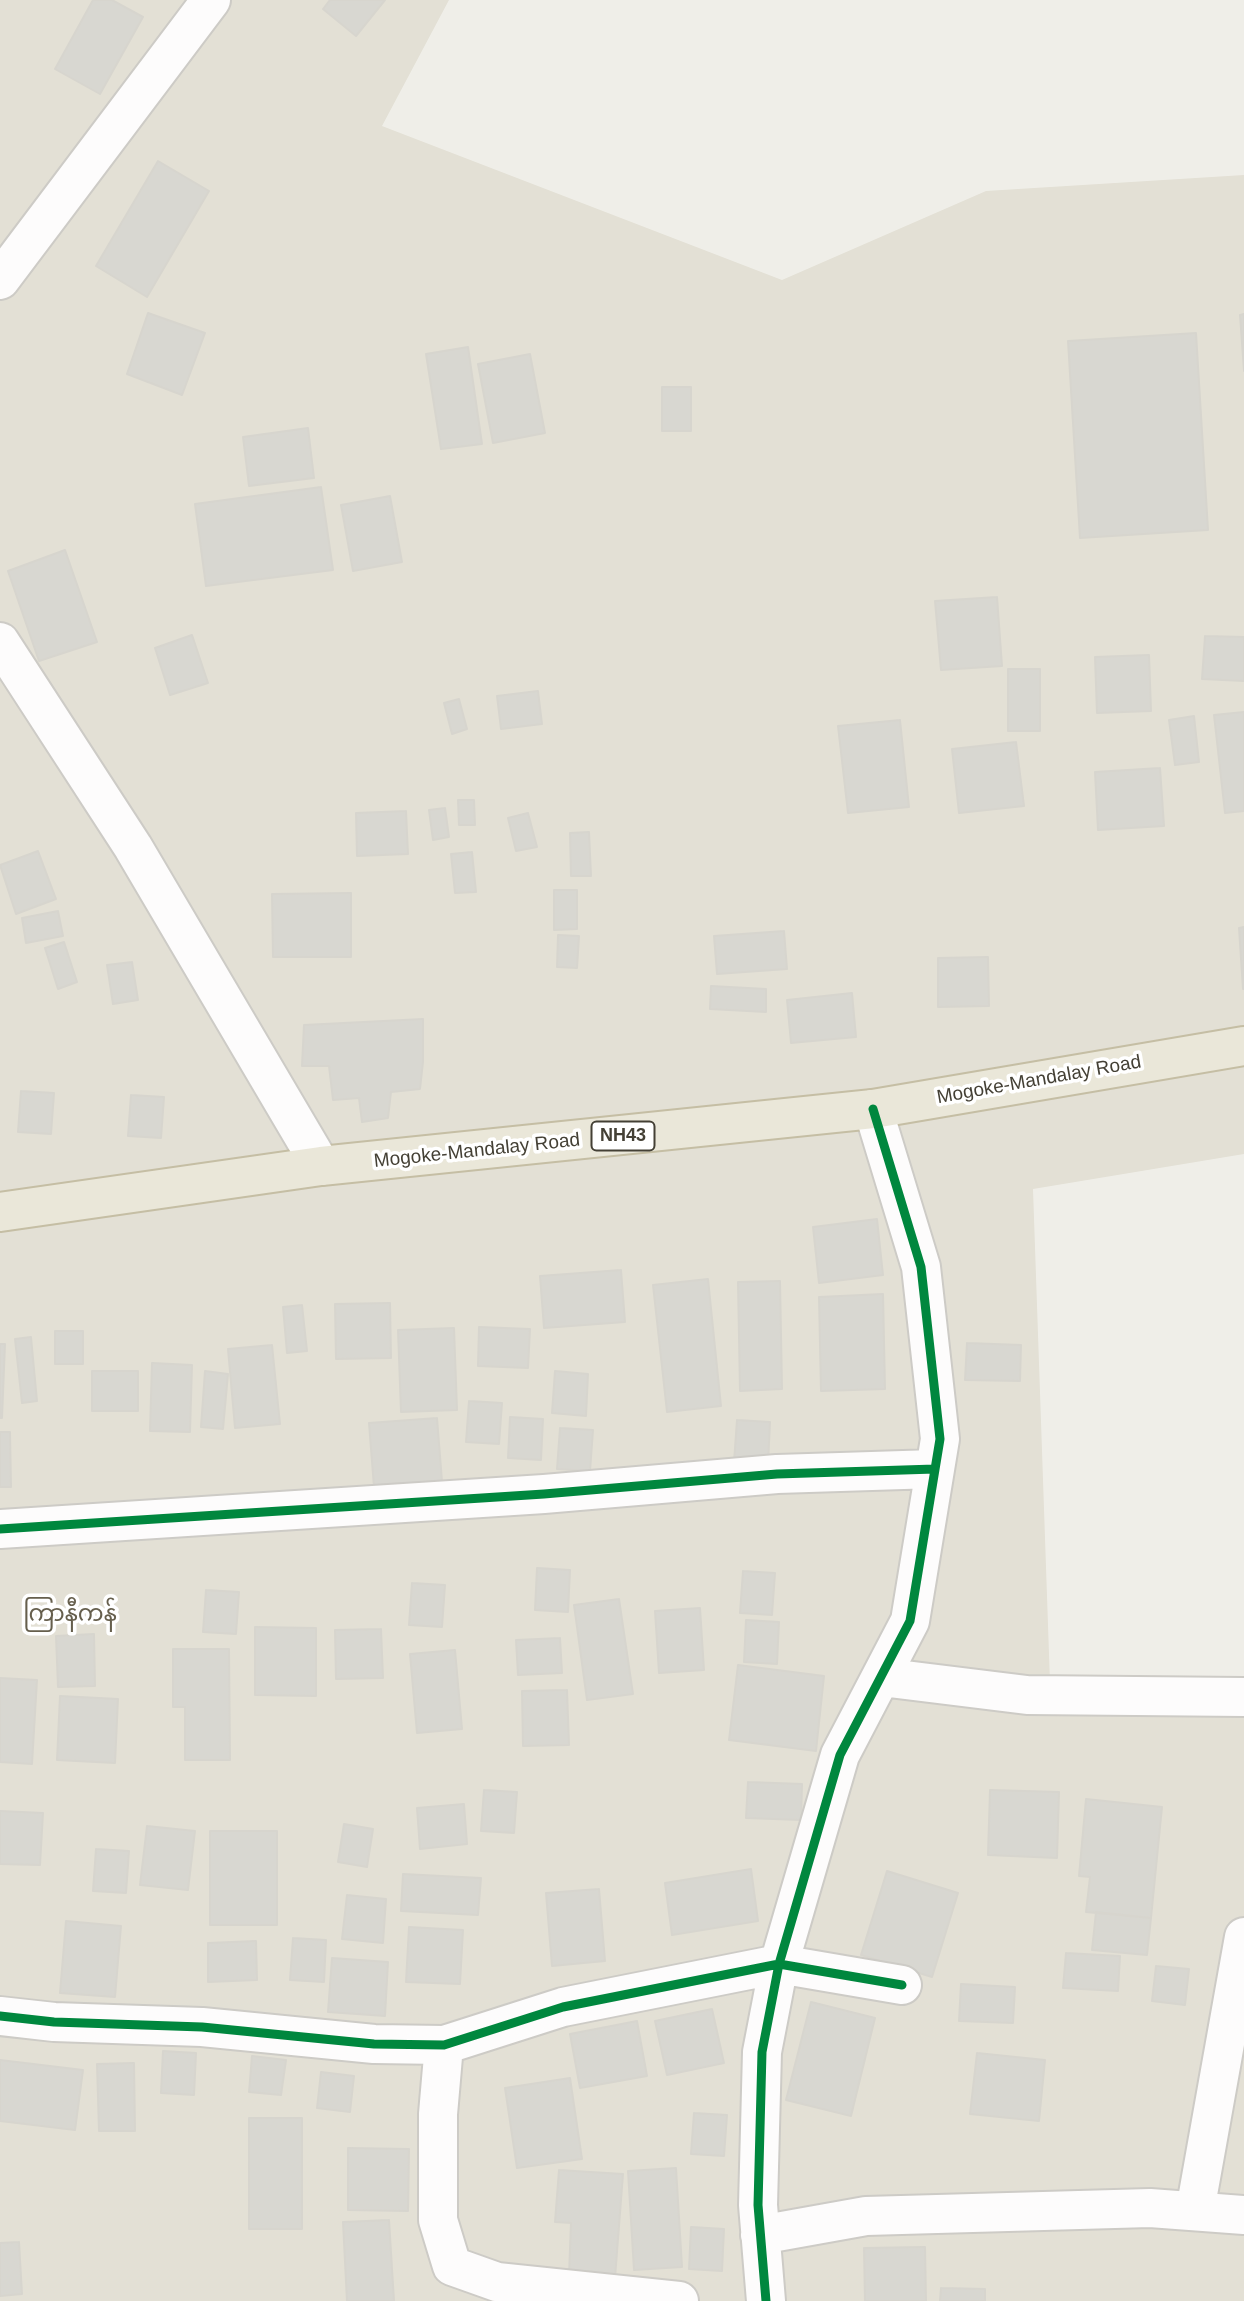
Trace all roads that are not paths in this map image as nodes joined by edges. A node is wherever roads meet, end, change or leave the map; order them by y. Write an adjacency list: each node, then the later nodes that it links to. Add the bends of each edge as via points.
1 (211, 0): 2 (street)
2 (0, 279)
3 (0, 642): 6 (street, via 133,847)
4 (1244, 1046): 5 (highway, Mogoke-Mandalay Road / NH43)
5 (873, 1109): 6 (highway, Mogoke-Mandalay Road / NH43); 8 (street, via 921,1268 940,1439)
6 (321, 1166): 7 (highway, Mogoke-Mandalay Road / NH43)
7 (0, 1212)
8 (935, 1469): 9 (street, via 777,1474); 10 (street, via 910,1621)
9 (0, 1530)
10 (881, 1676): 11 (street, via 1027,1695); 13 (street, via 840,1755)
11 (1244, 1697)
12 (1244, 1937): 17 (street)
13 (779, 1964): 14 (street); 16 (street, via 563,2007); 19 (street, via 762,2052)
14 (902, 1985)
15 (0, 2016): 16 (street, via 202,2027 374,2044)
16 (443, 2045): 20 (street, via 438,2220 452,2266 497,2282)
17 (1195, 2211): 18 (street); 19 (street, via 1150,2208 866,2216)
18 (1244, 2215)
19 (761, 2235): 21 (street)
20 (679, 2301)
21 (766, 2301)

